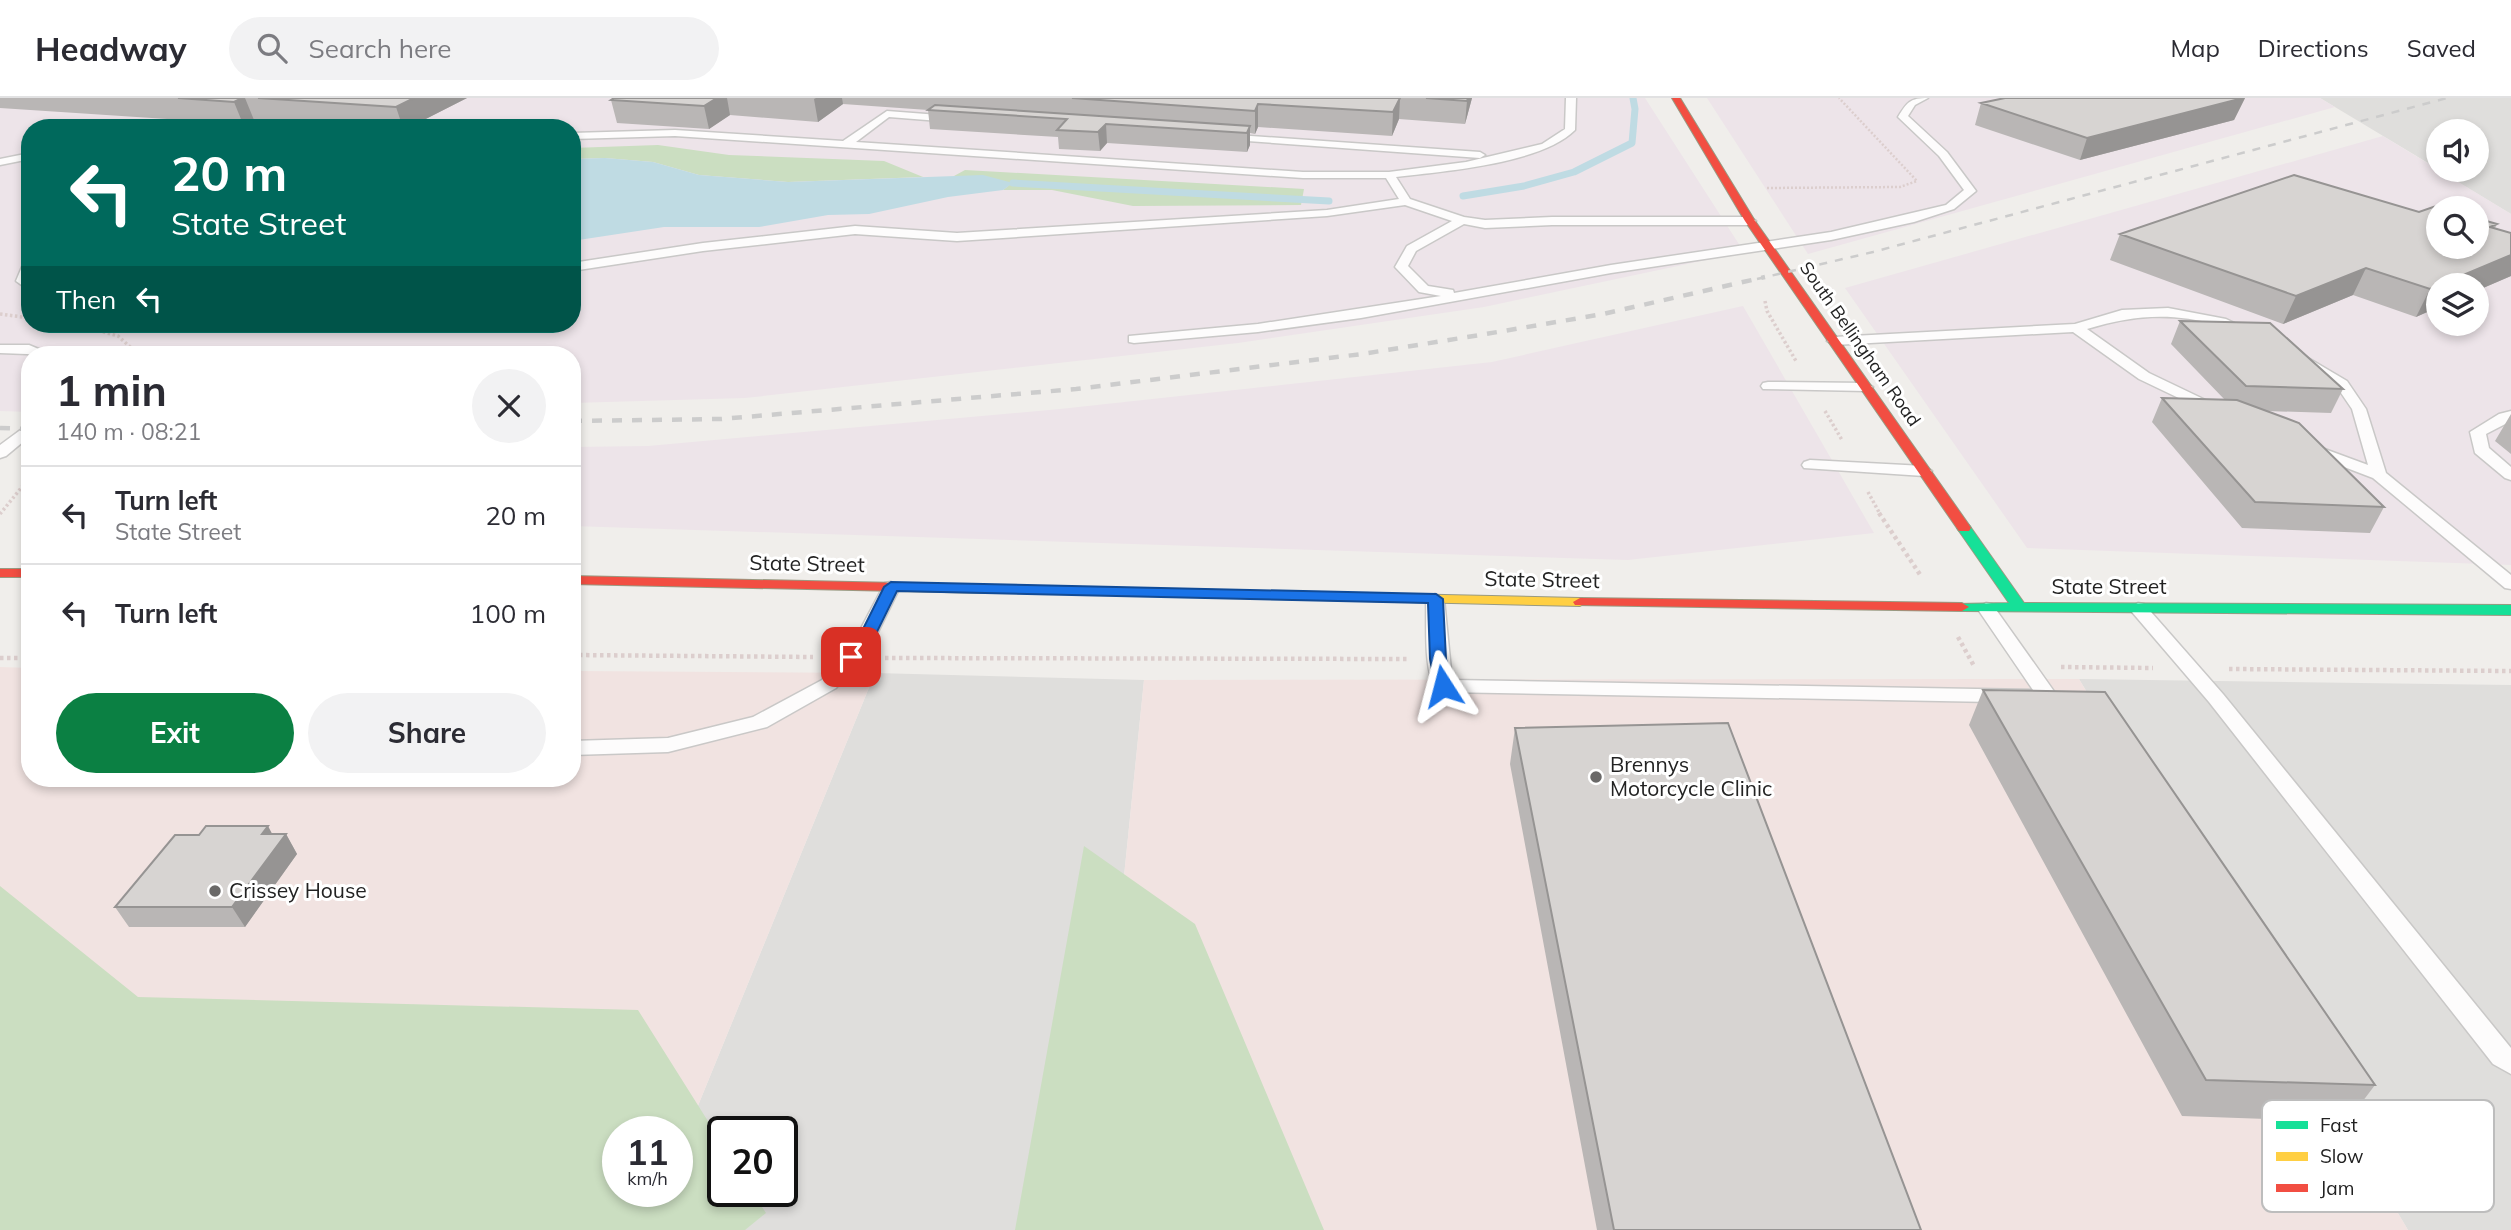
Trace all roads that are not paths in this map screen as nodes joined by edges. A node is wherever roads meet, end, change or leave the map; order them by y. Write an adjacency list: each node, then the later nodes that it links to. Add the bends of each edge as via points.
1 (1571, 98): 8 (lane, via 1570,130 1546,146)
2 (1676, 98): 14 (main road, South Bellingham Road)
3 (1923, 98): 15 (lane, via 1911,103 1903,117 1942,154 1970,191 1950,206 1914,218)
4 (957, 119): 7 (lane, via 887,114)
5 (581, 135): 7 (lane, via 675,133)
6 (1208, 136): 8 (lane)
7 (846, 144): 11 (lane, via 1303,175)
8 (1502, 157): 11 (lane)
9 (21, 158): 10 (lane)
10 (0, 162)
11 (1389, 175): 12 (lane)
12 (1406, 201): 13 (lane); 16 (lane, via 1327,214 957,237 855,230)
13 (1462, 220): 14 (lane, via 1485,224); 17 (lane, via 1411,249 1401,267 1424,289)
14 (1750, 221): 15 (main road, South Bellingham Road)
15 (1768, 245): 17 (lane); 21 (main road, South Bellingham Road)
16 (581, 266)
17 (1459, 295): 20 (lane, via 1258,328)
18 (2076, 328): 19 (lane, via 2122,314 2168,312 2221,322); 21 (lane); 28 (lane, via 2144,376)
19 (2260, 338)
20 (1134, 339)
21 (1834, 341): 26 (main road, South Bellingham Road)
22 (2285, 348): 34 (lane, via 2342,384 2359,409)
23 (0, 349): 24 (lane)
24 (21, 349)
25 (1768, 386): 26 (lane)
26 (1866, 387): 33 (main road, South Bellingham Road)
27 (2511, 416): 35 (lane, via 2478,432 2481,450)
28 (2232, 419)
29 (21, 436): 31 (lane)
30 (2293, 442): 34 (lane)
31 (0, 453)
32 (1810, 465): 33 (lane)
33 (1924, 471): 42 (main road, South Bellingham Road)
34 (2378, 475): 39 (lane)
35 (2511, 475)
36 (0, 573): 37 (main road)
37 (21, 573)
38 (581, 580): 40 (main road, State Street)
39 (2511, 584)
40 (891, 587): 41 (main road, State Street); 46 (lane, via 866,638 829,684 760,722 668,745)
41 (1436, 599): 43 (main road, State Street); 43 (lane, via 1443,686 2048,697)
42 (2020, 607): 43 (main road, State Street); 44 (main road, State Street)
43 (1986, 608)
44 (2138, 608): 45 (main road, State Street); 47 (lane)
45 (2511, 610)
46 (581, 748)
47 (2511, 1063)

